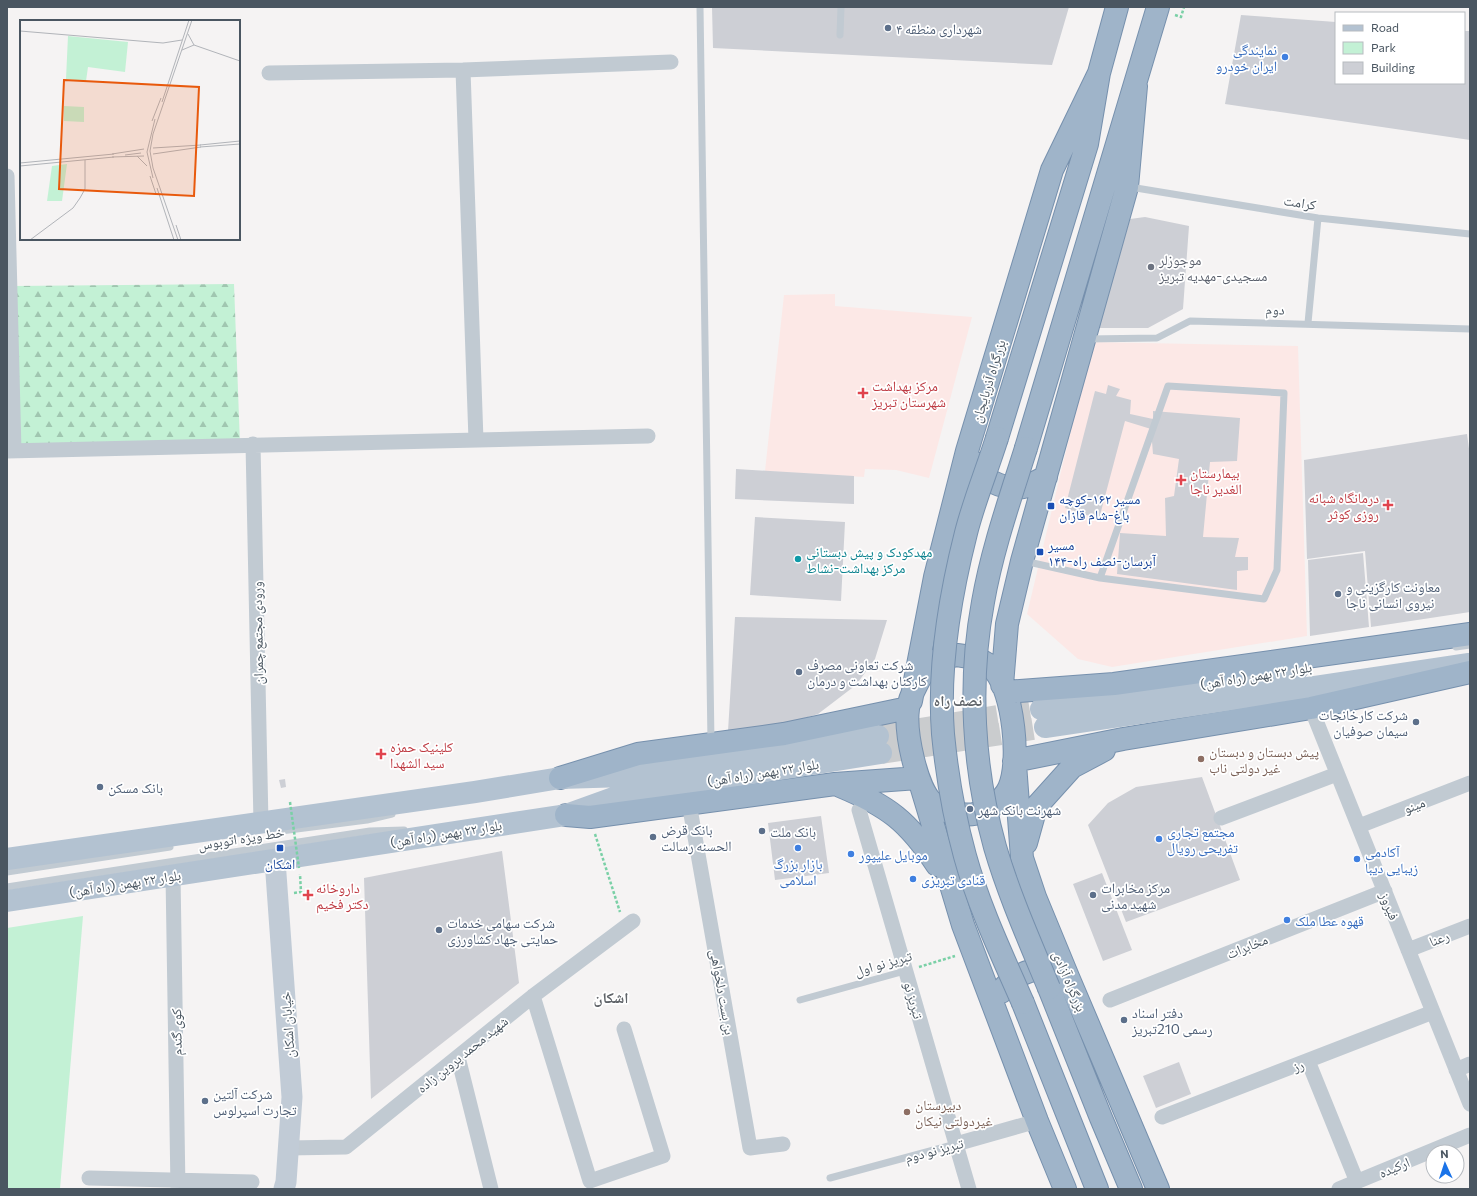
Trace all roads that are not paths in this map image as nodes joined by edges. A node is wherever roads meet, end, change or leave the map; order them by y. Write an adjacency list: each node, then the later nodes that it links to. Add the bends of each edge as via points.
1 (700, 7): 38 (lane)
2 (841, 7): 5 (lane)
3 (1117, 7): 9 (highway, بزرگراه آذربایجان)
4 (1158, 7): 10 (highway)
5 (840, 36)
6 (671, 62): 7 (street)
7 (463, 70): 8 (street); 19 (street)
8 (269, 73)
9 (1099, 73): 21 (highway, بزرگراه آذربایجان, via 1052,170); 98 (highway, بزرگراه آذربایجان, bridge, via 1086,144 966,532 952,598 944,666 943,733 951,795 965,857 988,924 1023,1003)
10 (1136, 86): 12 (highway); 99 (highway, بزرگراه آزادی, bridge, via 998,538 983,602 976,663 975,730 982,788 995,847 1017,912)
11 (7, 176): 22 (street)
12 (1127, 187): 13 (lane, کرامت); 17 (highway)
13 (1318, 218): 14 (lane, کرامت); 15 (lane)
14 (1470, 234)
15 (1308, 323): 16 (lane, دوم); 17 (lane, دوم, via 1190,320 1157,338)
16 (1470, 329)
17 (1085, 339): 23 (highway)
18 (648, 436): 19 (street)
19 (476, 440): 20 (street)
20 (253, 444): 22 (street); 53 (street, ورودی مجتمع چمران)
21 (967, 450): 23 (highway, via 978,472 998,486 1023,487); 35 (highway, بزرگراه آذربایجان, via 937,570)
22 (10, 451)
23 (1046, 477): 24 (highway)
24 (1022, 561): 25 (lane); 34 (highway, via 1007,624)
25 (1100, 578): 25 (lane, via 1264,600 1277,570 1284,393 1168,386)
26 (1470, 634): 34 (highway, via 1114,684)
27 (1470, 638): 32 (main road, بلوار ۲۲ بهمن (راه آهن), via 1043,718)
28 (1470, 645): 29 (lane)
29 (1447, 647)
30 (1470, 659): 32 (lane)
31 (1470, 664): 32 (main road, بلوار ۲۲ بهمن (راه آهن))
32 (1420, 670)
33 (1470, 672): 36 (highway)
34 (1004, 688): 35 (highway, via 995,671 979,659 957,655 933,662 920,678); 39 (highway, via 1012,726)
35 (909, 705): 38 (highway, via 784,734); 42 (highway, via 909,742)
36 (1311, 708): 37 (highway); 40 (street, فیروز)
37 (1123, 739): 39 (highway); 58 (highway, via 1072,767 1036,807)
38 (711, 744): 41 (highway, via 638,754)
39 (1014, 763): 42 (highway, via 1009,789 995,805 973,815 950,813 932,803); 58 (highway, بزرگراه آزادی)
40 (1337, 774): 51 (street); 52 (street, فیروز)
41 (560, 778): 45 (main road, بلوار ۲۲ بهمن (راه آهن)); 50 (main road, بلوار ۲۲ بهمن (راه آهن), via 626,776 880,745 627,793)
42 (919, 780): 44 (highway); 64 (highway)
43 (1470, 783): 52 (street, مینو)
44 (835, 784): 46 (highway); 64 (highway, via 892,812 921,840)
45 (475, 792): 47 (lane); 53 (main road, بلوار ۲۲ بهمن (راه آهن))
46 (689, 803): 50 (highway, via 590,817); 86 (street, بن بست دلخواهی, via 750,1148)
47 (406, 810)
48 (859, 810): 71 (street, تبریز نو)
49 (398, 812): 53 (lane, خط ویژه اتوبوس, via 367,820)
50 (566, 815): 54 (main road, بلوار ۲۲ بهمن (راه آهن))
51 (1221, 818)
52 (1358, 826): 65 (street, فیروز)
53 (265, 827): 59 (main road, بلوار ۲۲ بهمن (راه آهن))
54 (480, 828): 55 (lane); 60 (main road, بلوار ۲۲ بهمن (راه آهن))
55 (417, 829)
56 (409, 830): 63 (lane, خط ویژه اتوبوس, via 370,831)
57 (180, 845): 61 (lane, خط ویژه اتوبوس)
58 (1022, 858): 72 (highway, بزرگراه آزادی)
59 (7, 859)
60 (275, 860): 62 (main road, بلوار ۲۲ بهمن (راه آهن)); 88 (main road, خیابان اشکان, via 292,1097)
61 (7, 872)
62 (173, 875): 66 (main road, بلوار ۲۲ بهمن (راه آهن)); 93 (street, کوی گندم)
63 (7, 887)
64 (951, 887): 76 (highway)
65 (1384, 891): 70 (street, فیروز); 75 (street, مخابرات)
66 (7, 901): 67 (lane)
67 (7, 905)
68 (629, 924): 73 (street, شهید محمد پروین زاده)
69 (1470, 926): 70 (street, رعنا)
70 (1408, 950): 77 (street, فیروز)
71 (905, 971): 74 (lane, تبریز نو اول); 87 (street, تبریز نو)
72 (1068, 977): 76 (highway, via 1044,969 1024,972 1005,986); 100 (highway, بزرگراه آزادی)
73 (534, 996): 78 (street, via 590,1182 663,1156); 79 (street, شهید محمد پروین زاده)
74 (800, 1000)
75 (1110, 1000)
76 (994, 1005): 84 (highway)
77 (1433, 1012): 80 (street, رز); 81 (street, فیروز)
78 (624, 1029)
79 (458, 1057): 88 (street, شهید محمد پروین زاده, via 346,1147); 95 (street)
80 (1308, 1060): 83 (street, رز); 92 (street)
81 (1463, 1067): 82 (street, فیروز)
82 (1470, 1104)
83 (1162, 1117)
84 (1037, 1121): 87 (street, تبریز نو دوم); 97 (highway)
85 (1470, 1135): 92 (street, ارکیده)
86 (783, 1144)
87 (956, 1144): 90 (lane, تبریز نو دوم); 96 (street, تبریز نو)
88 (288, 1148): 94 (main road, خیابان اشکان)
89 (89, 1178): 93 (street)
90 (830, 1178)
91 (252, 1182): 93 (street)
92 (1357, 1182): 101 (street, ارکیده)
93 (178, 1184)
94 (284, 1189)
95 (491, 1189)
96 (969, 1189)
97 (1065, 1189)
98 (1097, 1189)
99 (1131, 1189)
100 (1158, 1189)
101 (1339, 1189)

